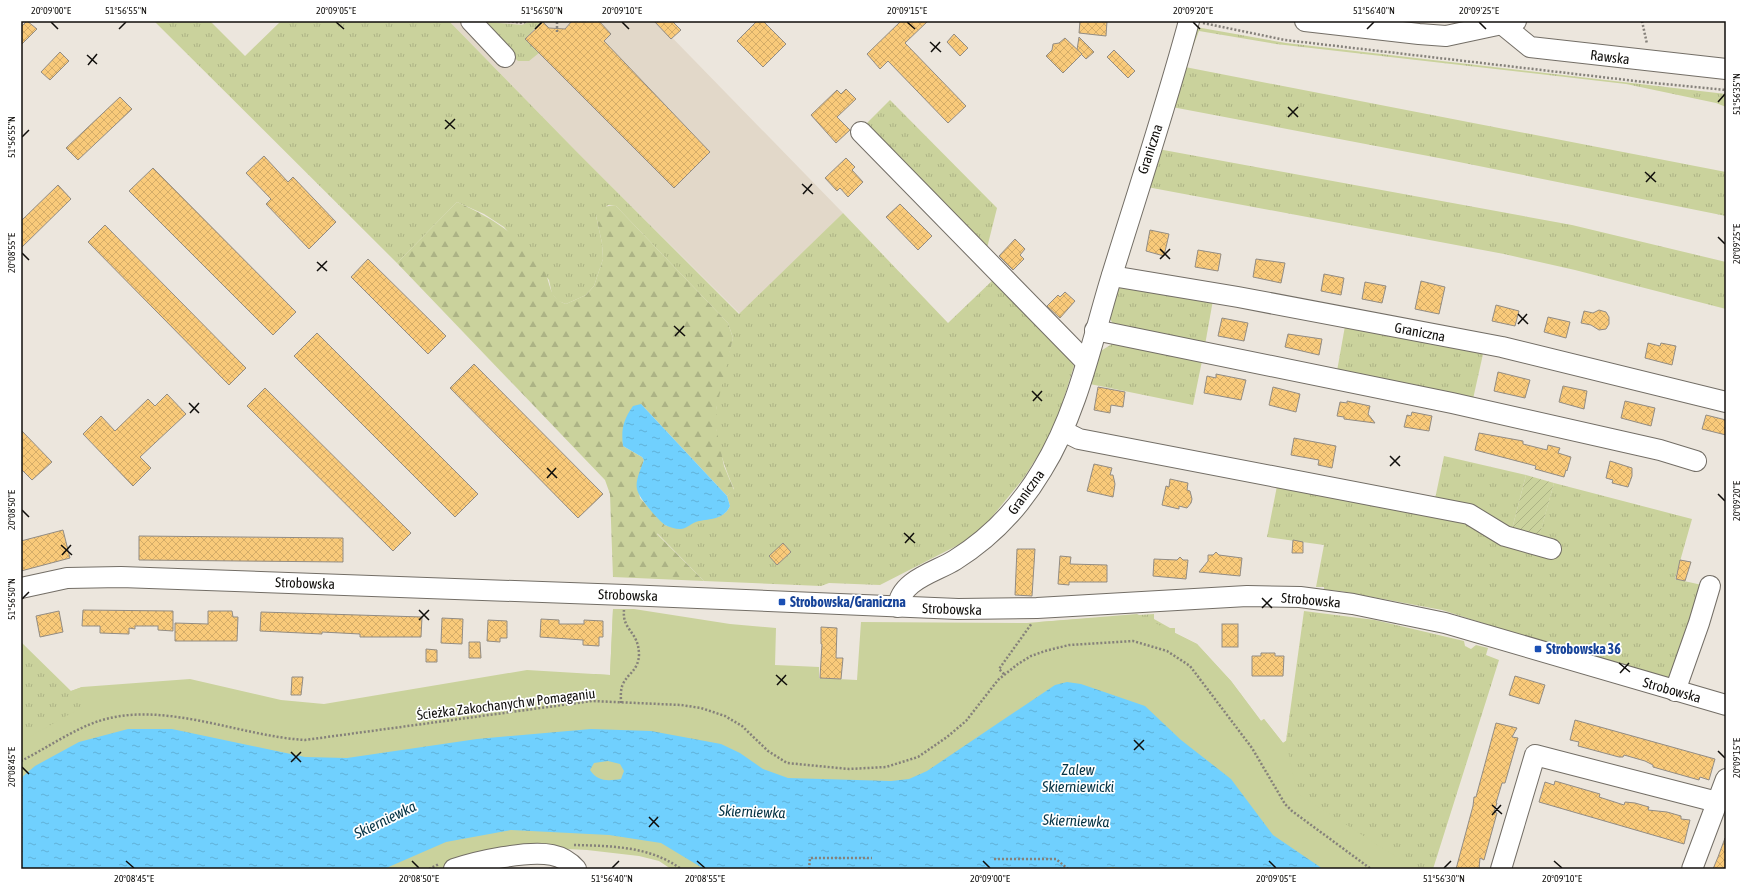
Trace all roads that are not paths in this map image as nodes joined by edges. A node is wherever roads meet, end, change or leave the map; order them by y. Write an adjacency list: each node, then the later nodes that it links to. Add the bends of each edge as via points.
1 (471, 21): 5 (street)
2 (1189, 21): 8 (street, Graniczna)
3 (1305, 21): 4 (street, Rawska, via 1446,36)
4 (1509, 22): 6 (street, Rawska, via 1530,47)
5 (506, 56)
6 (1726, 70)
7 (861, 132): 10 (street)
8 (1112, 276): 9 (street, Graniczna); 11 (street, Graniczna, via 1502,347)
9 (1096, 330): 10 (street, Graniczna); 13 (street, via 1452,403 1660,450)
10 (1086, 362): 12 (street, Graniczna)
11 (1726, 402)
12 (1063, 431): 14 (street, via 1079,439 1469,514 1506,536); 17 (street, Graniczna, via 1042,470 1007,518 966,553 913,582 902,594)
13 (1696, 461)
14 (1551, 549)
15 (1710, 586): 18 (street)
16 (21, 588): 17 (street, Strobowska, via 67,578 94,576)
17 (898, 607): 18 (street, Strobowska, via 985,610 1247,596 1300,597 1353,604 1445,623)
18 (1675, 691): 19 (street, Strobowska)
19 (1726, 705)
20 (1726, 779): 21 (street)
21 (1717, 802): 24 (street, via 1535,755); 25 (street)
22 (454, 869): 23 (street, via 478,861 534,854 563,858)
23 (576, 869)
24 (1501, 869)
25 (1692, 869)

